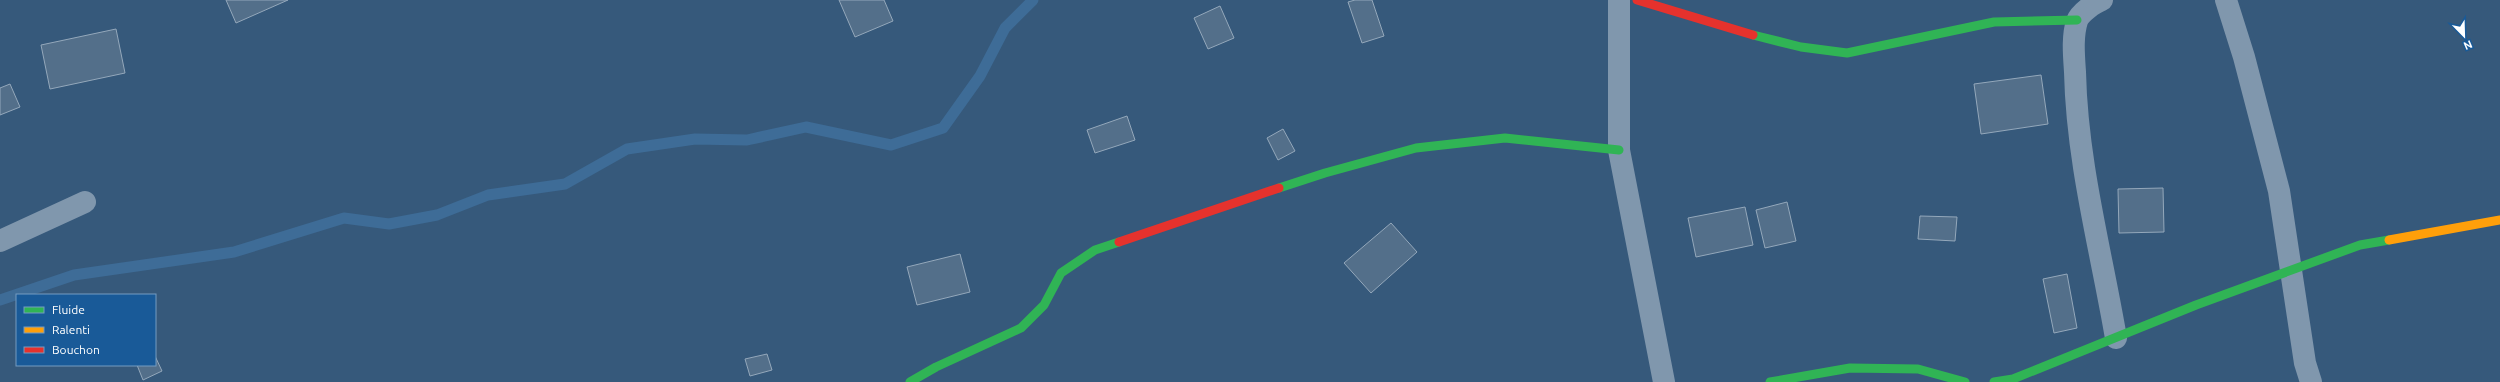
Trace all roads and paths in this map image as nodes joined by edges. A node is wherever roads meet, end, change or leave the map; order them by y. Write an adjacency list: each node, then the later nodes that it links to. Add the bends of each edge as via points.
1 (1619, 0): 6 (street)
2 (1637, 0): 5 (street, via 1801,47 1847,52 1994,22)
3 (2102, 0): 5 (street, via 2096,2)
4 (2226, 0): 10 (street, via 2244,57 2279,191)
5 (2078, 20): 11 (street, via 2074,45 2075,87 2084,180 2100,245)
6 (1619, 150): 12 (street, via 1505,138 1416,148 1296,183 1095,250 1061,273 1044,305 1021,328 936,367); 13 (street)
7 (85, 202): 9 (street)
8 (2500, 220): 10 (street, via 2360,245)
9 (0, 241)
10 (2290, 272): 11 (street, via 2196,305); 17 (street, via 2305,363)
11 (2116, 338): 16 (street, via 2013,379)
12 (910, 382)
13 (1664, 382)
14 (1770, 382): 15 (street, via 1850,368 1918,369)
15 (1965, 382)
16 (1994, 382)
17 (2311, 382)

